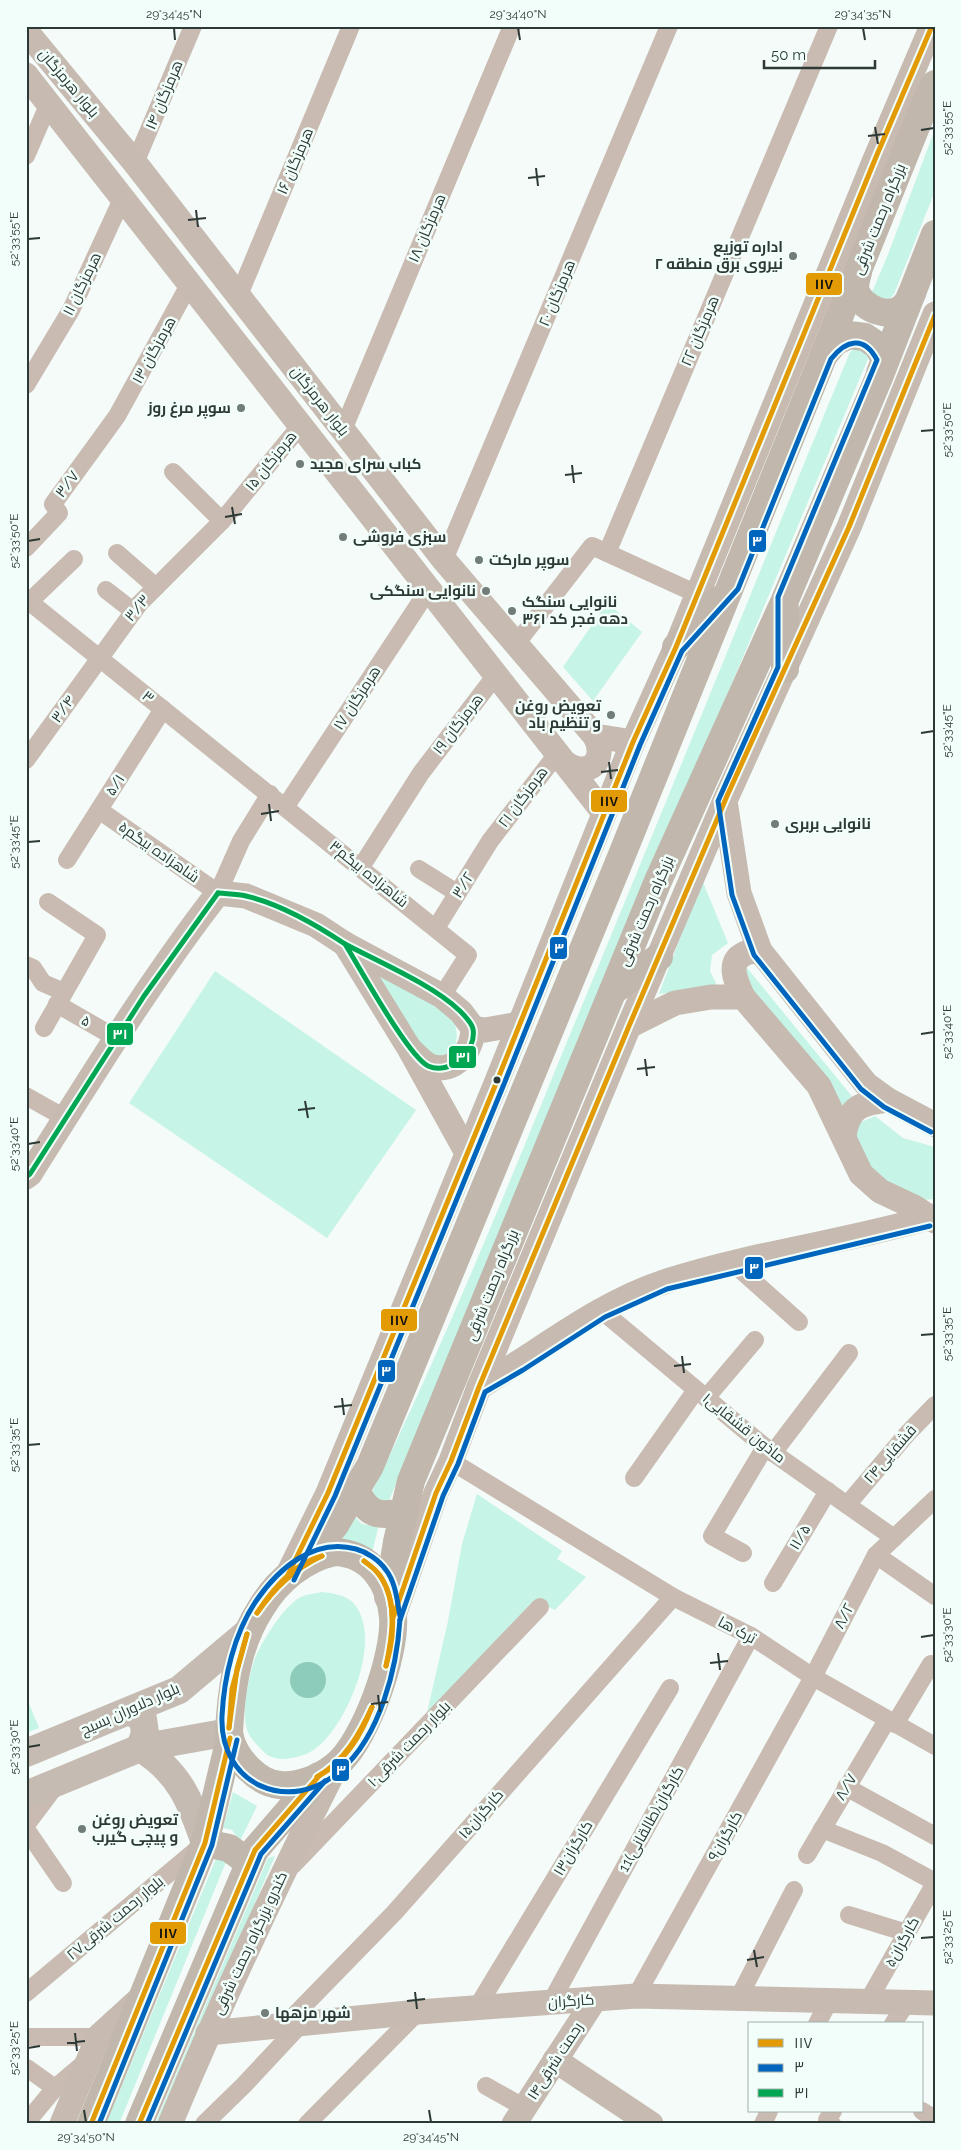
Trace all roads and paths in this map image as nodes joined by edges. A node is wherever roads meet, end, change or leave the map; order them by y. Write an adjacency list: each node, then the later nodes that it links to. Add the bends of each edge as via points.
1 (192, 26): 12 (street, هرمزگان ۱۴)
2 (351, 26): 18 (street, هرمزگان ۱۶)
3 (512, 26): 25 (street, هرمزگان ۱۸)
4 (669, 26): 32 (street, هرمزگان ۲۰)
5 (828, 26): 29 (street, هرمزگان ۲۲)
6 (932, 26): 38 (street)
7 (28, 30): 12 (street, بلوار هرمزگان)
8 (26, 75): 10 (street, بلوار هرمزگان)
9 (935, 84): 15 (highway, بزرگراه رحمت شرقی)
10 (49, 104): 11 (street); 13 (street, بلوار هرمزگان)
11 (26, 156)
12 (135, 163): 18 (street, بلوار هرمزگان)
13 (123, 198): 16 (street, بلوار هرمزگان); 22 (street, هرمزگان ۱۱, via 71,310)
14 (935, 234): 17 (highway, بزرگراه رحمت شرقی)
15 (858, 272): 17 (highway, via 855,287 862,302 875,311 891,312 905,306); 20 (highway, بزرگراه رحمت شرقی)
16 (190, 284): 23 (street, هرمزگان ۱۳); 24 (street, بلوار هرمزگان)
17 (913, 292): 21 (highway, بزرگراه رحمت شرقی)
18 (239, 295): 25 (street, بلوار هرمزگان)
19 (935, 314): 45 (street, via 849,527)
20 (824, 355): 21 (highway, via 835,342 849,335 865,337 878,346 885,360); 34 (highway, بزرگراه رحمت شرقی)
21 (880, 375): 39 (highway, بزرگراه رحمت شرقی)
22 (26, 385)
23 (118, 416): 28 (street, ۳/۷, via 53,504 59,513)
24 (300, 425): 27 (street, هرمزگان ۱۵); 36 (street, بلوار هرمزگان)
25 (343, 430): 32 (street, بلوار هرمزگان)
26 (172, 472): 27 (street)
27 (222, 521): 33 (street, هرمزگان ۱۵)
28 (26, 548)
29 (600, 549): 38 (street); 42 (street, هرمزگان ۲۲)
30 (117, 553): 35 (street)
31 (74, 559): 40 (street)
32 (444, 560): 42 (street, بلوار هرمزگان)
33 (180, 563): 35 (street, ۳/۳)
34 (731, 586): 43 (highway); 98 (highway, via 370,1466)
35 (156, 587): 41 (street, ۳/۳)
36 (429, 589): 46 (street, بلوار هرمزگان); 54 (street, هرمزگان ۱۷)
37 (106, 590): 41 (street)
38 (697, 594): 43 (street)
39 (785, 600): 45 (highway); 69 (highway, بزرگراه رحمت شرقی, via 658,881)
40 (29, 605): 44 (street, ۳)
41 (133, 611): 44 (street, ۳/۳)
42 (516, 644): 48 (street, بلوار هرمزگان)
43 (676, 647): 49 (street)
44 (99, 657): 47 (street, ۳); 51 (street, ۳/۴)
45 (785, 668): 53 (street)
46 (496, 675): 50 (street, بلوار هرمزگان); 59 (street, هرمزگان ۱۹, via 421,773)
47 (163, 709): 52 (street, ۳); 55 (street, ۵/۱)
48 (595, 736): 49 (street); 50 (street, via 600,746 599,756 593,765 584,770 573,769)
49 (633, 742): 56 (street)
50 (561, 758): 56 (street, بلوار هرمزگان); 57 (street, هرمزگان ۲۱)
51 (26, 760)
52 (270, 794): 54 (street, ۳شاهزاده بیگم); 61 (street, via 241,841)
53 (725, 801): 66 (street, via 739,893); 67 (street)
54 (286, 806): 59 (street, ۳شاهزاده بیگم)
55 (99, 810): 58 (street, ۵/۱); 61 (street, شاهزاده بیگم۵)
56 (604, 813): 73 (street)
57 (490, 841): 62 (street, ۳/۲)
58 (67, 860)
59 (360, 867): 64 (street, ۳شاهزاده بیگم)
60 (419, 869): 62 (street)
61 (218, 893): 65 (street, via 246,896 284,910); 77 (street)
62 (457, 894): 64 (street, ۳/۲)
63 (48, 902): 72 (street, via 97,936)
64 (436, 928): 70 (street, ۳شاهزاده بیگم, via 468,955)
65 (345, 944): 70 (street); 78 (street)
66 (760, 951): 71 (street, via 744,954 736,962 734,977); 80 (street, via 866,1084)
67 (658, 957): 69 (highway); 74 (street)
68 (26, 965): 72 (street, ۵, via 33,968 42,983)
69 (612, 992): 102 (highway, بزرگراه رحمت شرقی, via 411,1481)
70 (442, 996): 76 (street, via 462,1012)
71 (743, 997): 74 (street, via 711,997 675,1003); 83 (street, via 819,1086)
72 (60, 998): 75 (street); 77 (street, ۵)
73 (519, 1024): 76 (street, via 485,1030); 84 (street)
74 (629, 1026): 92 (street)
75 (44, 1028)
76 (473, 1028): 78 (street, via 470,1049 449,1066 428,1066)
77 (116, 1038): 81 (street)
78 (409, 1048): 84 (street)
79 (26, 1096): 81 (street)
80 (888, 1100): 82 (street); 83 (street, via 866,1103 853,1110)
81 (65, 1118): 85 (street)
82 (935, 1125)
83 (844, 1136): 86 (street, via 861,1174 880,1191)
84 (467, 1152): 106 (street)
85 (26, 1177)
86 (934, 1218): 87 (street)
87 (734, 1264): 88 (street, via 665,1282); 89 (street)
88 (601, 1310): 92 (street); 93 (street, ماذون قشقایی۱)
89 (799, 1322)
90 (755, 1340): 93 (street)
91 (850, 1353): 95 (street)
92 (480, 1387): 96 (street)
93 (701, 1394): 95 (street, ماذون قشقایی۱); 97 (street)
94 (935, 1405): 101 (street, قشقایی۲۴)
95 (769, 1450): 99 (street, ماذون قشقایی۱); 104 (street, via 712,1536)
96 (451, 1461): 109 (street, ترک ها); 111 (street)
97 (634, 1478)
98 (356, 1490): 102 (highway, via 367,1510 378,1514); 106 (highway, via 335,1525)
99 (828, 1491): 101 (street, ماذون قشقایی۱); 107 (street, ۱۱/۵)
100 (935, 1499): 103 (street)
101 (847, 1505): 103 (street, ماذون قشقایی۱)
102 (404, 1512): 111 (highway, بزرگراه رحمت شرقی)
103 (894, 1538): 105 (street)
104 (743, 1553)
105 (876, 1554): 108 (street); 115 (street, ۸/۲)
106 (294, 1571): 111 (highway, via 319,1556 347,1553 381,1575); 112 (highway, via 261,1607)
107 (773, 1584)
108 (935, 1596)
109 (673, 1597): 113 (street, ترک ها); 154 (street, ۱۵کارگران)
110 (540, 1607): 134 (street, ۱۰بلوار رحمت شرقی)
111 (391, 1608): 123 (highway, بزرگراه رحمت شرقی, via 389,1659 374,1705 361,1732)
112 (248, 1632): 117 (main road, بلوار دلاوران بسیج, via 178,1690); 119 (highway, via 233,1681)
113 (751, 1636): 115 (street, ترک ها); 147 (street, 11کارگران(طالقانی))
114 (931, 1664): 118 (street, ۸/۷)
115 (813, 1677): 118 (street, ترک ها); 142 (street, کارگران۹)
116 (670, 1688): 150 (street, کارگران۱۳)
117 (130, 1711): 121 (main road, via 143,1719 145,1733); 122 (main road, بلوار دلاوران بسیج)
118 (891, 1722): 120 (street, ترک ها); 125 (street, ۸/۷)
119 (230, 1735): 121 (main road); 123 (highway, via 247,1768 260,1778 278,1785 296,1785); 131 (highway)
120 (935, 1746)
121 (140, 1748): 124 (main road); 131 (main road, via 169,1769 196,1816)
122 (26, 1753)
123 (328, 1770): 133 (highway, via 254,1850); 134 (street, کندرو بزرگراه رحمت شرقی)
124 (59, 1781): 126 (main road); 127 (street)
125 (846, 1787): 128 (street, ۸/۷); 130 (street)
126 (26, 1795)
127 (26, 1825)
128 (822, 1828): 132 (street, ۸/۷); 135 (street, via 882,1853)
129 (26, 1829): 136 (street)
130 (935, 1836)
131 (204, 1843): 133 (highway, via 229,1848); 140 (street, بلوار رحمت شرقی۲۷); 141 (highway)
132 (807, 1855)
133 (249, 1863): 169 (highway)
134 (277, 1882): 155 (street, کندرو بزرگراه رحمت شرقی)
135 (935, 1882): 139 (street, کارگران۵)
136 (63, 1883)
137 (794, 1890): 143 (street)
138 (850, 1915): 139 (street)
139 (906, 1933): 146 (street, کارگران۵)
140 (26, 1993)
141 (143, 1996): 157 (street); 168 (highway)
142 (636, 1996): 143 (street, کارگران); 144 (street, کارگران)
143 (738, 1998): 145 (street, کارگران)
144 (595, 1999): 147 (street, کارگران); 158 (street, ۱۴رحمت شرقی)
145 (829, 2001): 146 (street, کارگران); 152 (street)
146 (868, 2001): 148 (street, کارگران)
147 (550, 2002): 150 (street, کارگران)
148 (907, 2002): 149 (street, کارگران); 153 (street)
149 (935, 2003)
150 (476, 2009): 151 (street, کارگران)
151 (418, 2012): 154 (street, کارگران); 172 (street)
152 (818, 2022)
153 (893, 2022)
154 (292, 2026): 155 (street, کارگران); 171 (street, ۱۵کارگران, via 244,2085)
155 (208, 2034): 170 (street, کندرو بزرگراه رحمت شرقی)
156 (26, 2037): 157 (street)
157 (93, 2048): 161 (street); 167 (street)
158 (555, 2060): 164 (street, ۱۴رحمت شرقی); 173 (street)
159 (27, 2068): 161 (street)
160 (486, 2086): 164 (street)
161 (55, 2088): 166 (street)
162 (768, 2112): 174 (street)
163 (924, 2112): 165 (street)
164 (520, 2116)
165 (935, 2119)
166 (26, 2123)
167 (62, 2124)
168 (92, 2124)
169 (139, 2124)
170 (170, 2124)
171 (204, 2124)
172 (307, 2124)
173 (651, 2124)
174 (762, 2124)

